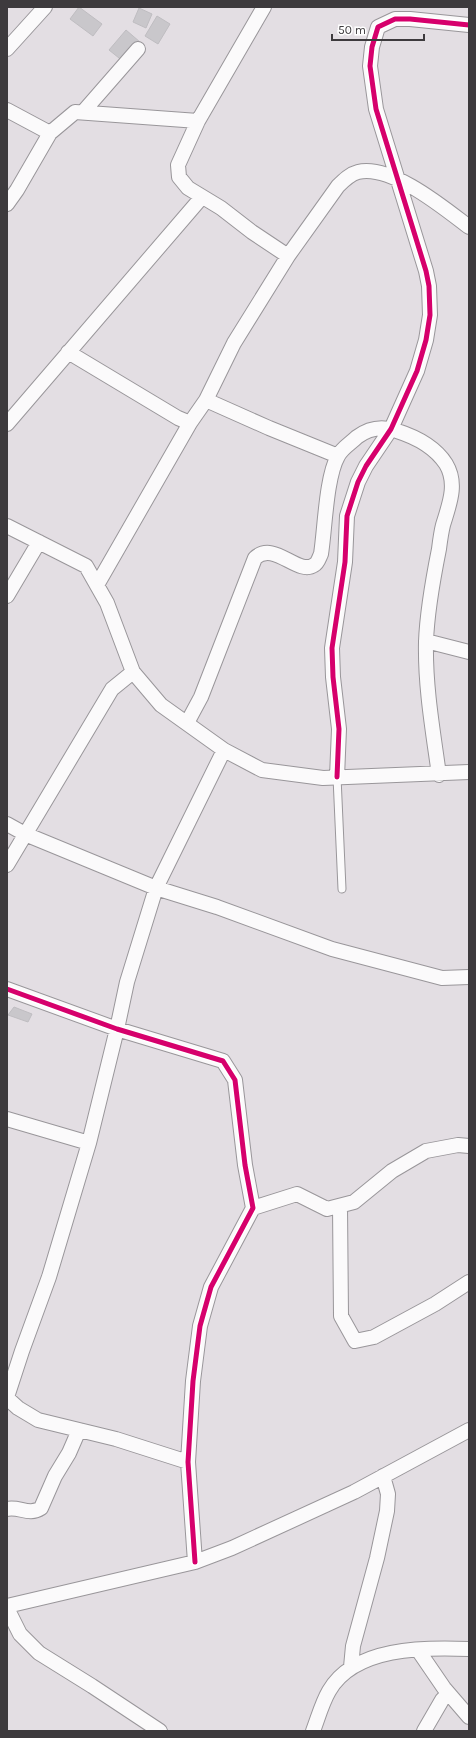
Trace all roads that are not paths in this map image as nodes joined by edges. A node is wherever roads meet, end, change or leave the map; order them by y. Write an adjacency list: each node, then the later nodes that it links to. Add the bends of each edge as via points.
1 (45, 7): 4 (street)
2 (264, 7): 8 (street)
3 (469, 25): 10 (street, via 395,19 378,27 370,66 372,86 383,135)
4 (7, 49)
5 (138, 50): 7 (street)
6 (7, 110): 9 (street)
7 (83, 112): 8 (street); 9 (street, via 75,112)
8 (198, 121): 11 (street, via 178,165 179,177 188,188)
9 (50, 133): 12 (street)
10 (397, 178): 13 (street); 14 (street, via 367,171 354,173 338,186); 19 (street, via 426,271 430,308 427,334 417,371)
11 (202, 197): 14 (street); 15 (street)
12 (7, 204)
13 (469, 227)
14 (288, 256): 16 (street, via 234,343)
15 (68, 352): 17 (street); 18 (street)
16 (206, 400): 17 (street); 20 (street)
17 (190, 423): 23 (street)
18 (7, 424)
19 (391, 429): 20 (street, via 376,428 363,433); 25 (street, via 422,441 439,455 447,465 452,483 451,500 442,527); 32 (street, via 366,466 347,516 345,562 332,648 339,729)
20 (338, 456): 28 (street, via 330,481 321,554 316,564 311,567 301,566 268,552 254,558 204,691)
21 (7, 526): 22 (street)
22 (39, 542): 23 (street, via 86,566); 24 (street)
23 (97, 585): 27 (street, via 107,603)
24 (7, 596)
25 (426, 641): 26 (street); 31 (street, via 427,695)
26 (469, 652)
27 (133, 672): 28 (street, via 161,705); 34 (street, via 112,689)
28 (187, 723): 29 (street)
29 (224, 750): 32 (street, via 262,770 323,778); 36 (street)
30 (469, 772): 31 (street)
31 (439, 775): 32 (street)
32 (337, 777): 37 (lane)
33 (7, 824): 34 (street)
34 (25, 834): 35 (street); 36 (street)
35 (7, 865)
36 (156, 888): 38 (street, via 217,907 332,950 442,978); 40 (street, via 127,982)
37 (342, 889)
38 (469, 977)
39 (7, 989): 40 (street)
40 (117, 1029): 42 (street); 45 (street, via 223,1061 235,1080)
41 (7, 1119): 42 (street)
42 (89, 1143): 47 (street, via 49,1277)
43 (469, 1146): 44 (street, via 458,1145 426,1151 392,1171 354,1202)
44 (340, 1206): 45 (street, via 327,1209 297,1194); 46 (street, via 341,1316 355,1341 374,1338)
45 (253, 1208): 50 (street, via 211,1287 200,1326 193,1381)
46 (469, 1282)
47 (7, 1398): 48 (street, via 38,1420)
48 (79, 1430): 50 (street); 52 (street, via 41,1508 30,1512)
49 (469, 1430): 51 (street)
50 (188, 1462): 53 (street)
51 (383, 1476): 53 (street, via 232,1548); 57 (street, via 388,1494 387,1511 377,1558 356,1631)
52 (7, 1509)
53 (195, 1562): 54 (street)
54 (7, 1607): 60 (street, via 20,1634 39,1653)
55 (469, 1649): 56 (street)
56 (418, 1650): 57 (street, via 384,1653); 58 (street)
57 (351, 1667): 61 (street, via 328,1691)
58 (448, 1694): 59 (street); 62 (street)
59 (469, 1717)
60 (160, 1731)
61 (313, 1731)
62 (424, 1731)

